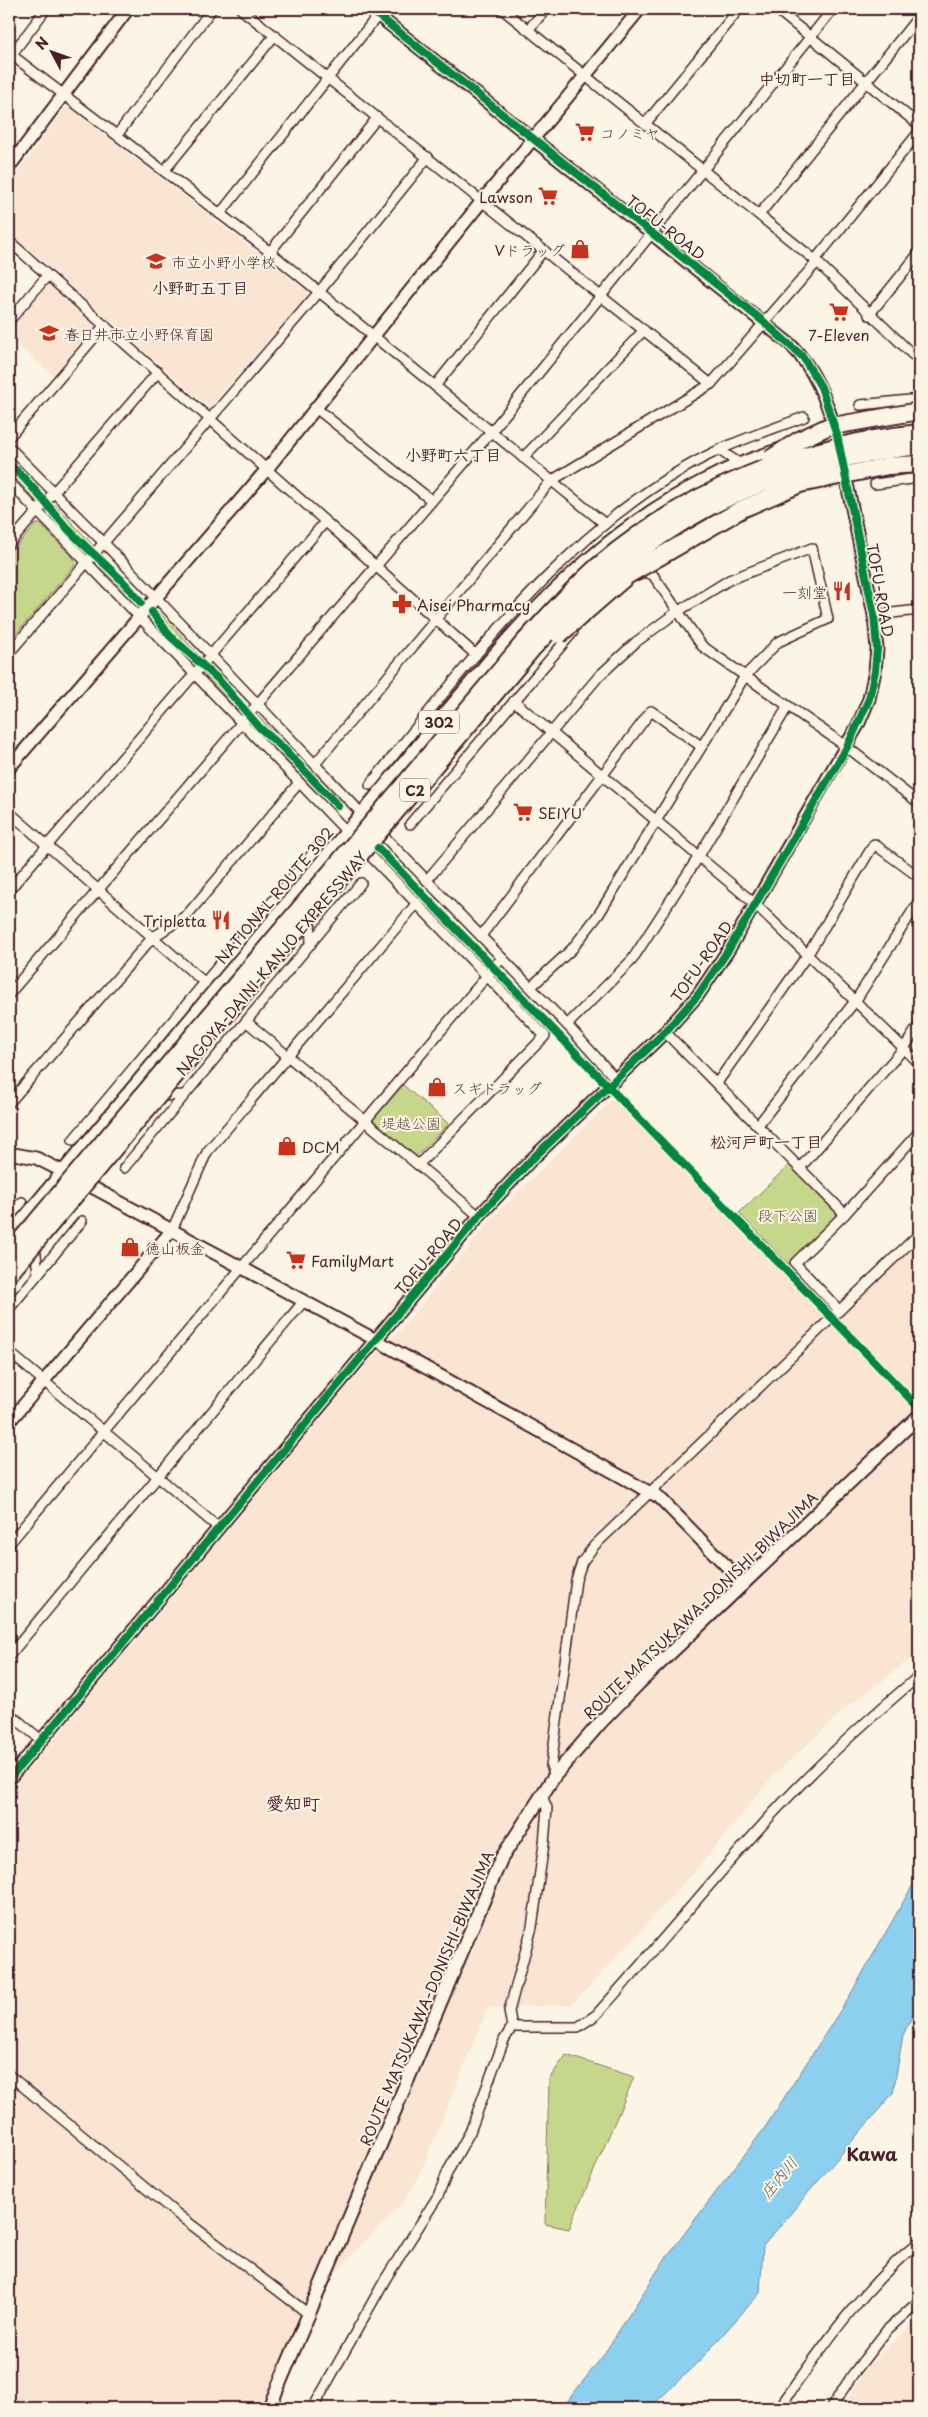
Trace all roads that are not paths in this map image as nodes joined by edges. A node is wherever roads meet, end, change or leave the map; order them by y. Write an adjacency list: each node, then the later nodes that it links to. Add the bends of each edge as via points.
1 (46, 9): 16 (street)
2 (128, 9): 20 (street)
3 (212, 9): 25 (street)
4 (241, 9): 14 (street)
5 (502, 9): 13 (street)
6 (546, 9): 13 (street)
7 (640, 9): 17 (street)
8 (739, 9): 22 (street)
9 (776, 9): 15 (street)
10 (833, 9): 15 (street)
11 (377, 11): 18 (street); 26 (street, TOFU-ROAD)
12 (919, 16): 19 (street)
13 (528, 30): 17 (street)
14 (275, 35): 18 (street); 30 (street)
15 (810, 36): 19 (street); 29 (street)
16 (10, 55): 20 (street)
17 (585, 76): 22 (street); 26 (street)
18 (328, 77): 21 (street); 32 (street)
19 (867, 82): 23 (street); 33 (street)
20 (64, 94): 25 (street); 28 (street)
21 (377, 118): 27 (street); 37 (street)
22 (646, 123): 29 (street)
23 (919, 124)
24 (919, 132): 39 (street)
25 (117, 135): 30 (street)
26 (533, 139): 31 (street); 34 (street, TOFU-ROAD)
27 (428, 157): 31 (street); 41 (street)
28 (9, 167)
29 (702, 170): 33 (street); 34 (street)
30 (164, 171): 32 (street)
31 (482, 201): 36 (street); 48 (street)
32 (220, 214): 37 (street)
33 (759, 215): 39 (street)
34 (651, 233): 42 (street); 45 (street, TOFU-ROAD)
35 (9, 241): 40 (street)
36 (544, 250): 42 (street); 52 (street)
37 (270, 252): 41 (street)
38 (919, 253): 43 (street)
39 (816, 261): 43 (street); 45 (street)
40 (47, 276): 44 (street); 46 (street)
41 (319, 292): 48 (street); 59 (street)
42 (601, 295): 47 (street); 62 (street)
43 (869, 314): 49 (street, via 914,356)
44 (9, 320)
45 (764, 322): 51 (street); 64 (street, TOFU-ROAD, via 803,357 821,387)
46 (105, 325): 50 (street); 65 (street)
47 (644, 330): 51 (street); 69 (street)
48 (375, 336): 52 (street); 56 (street)
49 (919, 355)
50 (158, 372): 59 (street); 77 (street)
51 (711, 384): 74 (street)
52 (435, 386): 62 (street)
53 (919, 399): 54 (street)
54 (905, 401): 55 (street); 61 (street)
55 (860, 405)
56 (317, 408): 71 (street); 78 (street)
57 (919, 411): 72 (highway, bridge, via 827,427)
58 (804, 417): 68 (street)
59 (210, 419): 71 (street); 82 (street)
60 (919, 422): 61 (highway, NATIONAL ROUTE 302 / 302)
61 (898, 424): 64 (highway, NATIONAL ROUTE 302 / 302)
62 (491, 432): 69 (street); 78 (street)
63 (919, 433): 72 (highway, NAGOYA-DAINI-KANJO EXPRESSWAY / C2, bridge, via 839,444)
64 (836, 435): 72 (highway, NATIONAL ROUTE 302 / 302, via 782,450); 89 (street, TOFU-ROAD)
65 (9, 437)
66 (919, 446): 108 (highway, NAGOYA-DAINI-KANJO EXPRESSWAY / C2, bridge, via 840,458 791,471 714,504 641,548 572,607)
67 (9, 447): 77 (street)
68 (719, 450): 72 (street); 81 (street, via 661,484)
69 (524, 458): 74 (street)
70 (919, 464): 108 (highway, bridge, via 888,466 800,484 742,509 628,575 539,655)
71 (267, 469): 80 (street); 86 (street)
72 (744, 470): 102 (highway, NATIONAL ROUTE 302 / 302, via 657,509 578,568 520,627); 173 (highway, NAGOYA-DAINI-KANJO EXPRESSWAY / C2, bridge, via 635,538 563,598)
73 (919, 478): 76 (street)
74 (551, 481): 81 (street); 91 (street)
75 (9, 482): 79 (street)
76 (875, 484)
77 (54, 493): 79 (street); 82 (street)
78 (431, 500): 85 (street)
79 (37, 512): 83 (street); 84 (street)
80 (325, 522): 85 (street); 93 (street)
81 (605, 524): 94 (street, via 539,586)
82 (104, 543): 84 (street); 86 (street)
83 (9, 544)
84 (86, 564): 90 (street); 92 (street)
85 (375, 566): 91 (street); 98 (street)
86 (156, 598): 90 (street); 93 (street)
87 (919, 610): 89 (street)
88 (677, 612): 96 (street, via 702,646); 96 (street, via 729,580 812,548 828,619 778,642); 97 (street, via 653,575 646,572 638,574 590,615); 101 (street, via 636,642 599,676)
89 (874, 615): 105 (street, TOFU-ROAD, via 878,649 876,671 869,699)
90 (139, 619): 95 (street); 107 (street)
91 (436, 619): 94 (street); 106 (street)
92 (9, 653)
93 (211, 655): 95 (street); 98 (street)
94 (476, 655): 111 (street)
95 (193, 675): 100 (street); 118 (street)
96 (745, 676): 99 (street); 104 (street)
97 (514, 701): 101 (street); 103 (street)
98 (257, 703): 100 (street); 106 (street)
99 (788, 706): 105 (street); 120 (street)
100 (240, 723): 110 (street); 126 (street)
101 (551, 731): 109 (street); 123 (street)
102 (428, 735): 103 (street); 114 (highway, NATIONAL ROUTE 302 / 302)
103 (484, 737): 116 (street)
104 (701, 746): 109 (street, via 651,711); 115 (street)
105 (847, 746): 112 (street); 129 (street, TOFU-ROAD)
106 (315, 764): 114 (street)
107 (9, 768)
108 (434, 768): 175 (highway, NAGOYA-DAINI-KANJO EXPRESSWAY / C2, bridge)
109 (603, 775): 115 (street); 132 (street)
110 (298, 784): 117 (street); 133 (street, via 187,915)
111 (370, 785)
112 (919, 803)
113 (9, 812): 118 (street)
114 (362, 814): 117 (highway, NATIONAL ROUTE 302 / 302); 123 (street)
115 (656, 820): 120 (street); 139 (street, via 586,934)
116 (410, 824)
117 (347, 833): 121 (highway, NATIONAL ROUTE 302 / 302); 128 (street)
118 (47, 846): 125 (street); 126 (street)
119 (319, 846): 130 (street)
120 (699, 856): 129 (street); 143 (street, via 632,960)
121 (309, 878): 131 (highway, NATIONAL ROUTE 302 / 302); 134 (street)
122 (919, 878): 135 (street, via 874,844)
123 (427, 880): 132 (street)
124 (361, 883): 134 (street)
125 (9, 890)
126 (98, 890): 133 (street); 140 (street)
127 (919, 901): 141 (street)
128 (417, 902): 137 (street); 147 (street)
129 (754, 904): 135 (street); 145 (street, TOFU-ROAD, via 698,995)
130 (263, 913): 131 (street); 138 (street)
131 (279, 914): 152 (highway, NATIONAL ROUTE 302 / 302)
132 (481, 936): 136 (street)
133 (152, 938): 138 (street); 153 (street)
134 (311, 944): 142 (street)
135 (808, 954): 141 (street); 150 (street)
136 (502, 958): 137 (street); 139 (street)
137 (487, 975): 155 (street); 161 (street, via 545,1036)
138 (205, 983): 154 (street)
139 (531, 987): 143 (street)
140 (9, 994)
141 (856, 1000): 146 (street); 156 (street)
142 (247, 1022): 147 (street); 151 (street)
143 (567, 1025): 149 (street)
144 (919, 1025): 146 (street)
145 (665, 1032): 149 (street, TOFU-ROAD); 150 (street)
146 (904, 1048): 148 (street); 163 (street)
147 (289, 1057): 155 (street); 170 (street, via 207,1152)
148 (919, 1063)
149 (616, 1078): 167 (street, TOFU-ROAD, via 530,1161)
150 (717, 1083): 156 (street)
151 (185, 1095): 152 (street); 162 (street)
152 (126, 1097): 157 (highway, NATIONAL ROUTE 302 / 302)
153 (9, 1103)
154 (104, 1103): 157 (street); 159 (street)
155 (364, 1119): 161 (street); 174 (street)
156 (758, 1125): 163 (street)
157 (103, 1126): 164 (highway, NATIONAL ROUTE 302 / 302)
158 (919, 1132): 166 (street)
159 (73, 1140)
160 (9, 1153): 164 (street, via 36,1158)
161 (418, 1164): 167 (street)
162 (124, 1168)
163 (800, 1168): 166 (street)
164 (64, 1172): 165 (highway, NATIONAL ROUTE 302 / 302); 170 (street)
165 (27, 1206): 168 (street); 172 (highway, NATIONAL ROUTE 302 / 302); 176 (street)
166 (845, 1214): 179 (street, via 795,1263)
167 (479, 1216): 180 (street, TOFU-ROAD)
168 (9, 1217)
169 (82, 1222): 176 (street)
170 (172, 1230): 174 (street); 182 (street)
171 (919, 1234): 179 (street)
172 (9, 1238)
173 (9, 1254)
174 (240, 1267): 177 (street); 185 (street)
175 (9, 1274)
176 (38, 1274): 178 (street)
177 (303, 1302): 180 (street); 186 (street)
178 (9, 1309)
179 (839, 1310): 187 (street)
180 (376, 1340): 187 (street); 188 (street, TOFU-ROAD)
181 (9, 1352): 182 (street)
182 (43, 1381): 184 (street); 185 (street)
183 (919, 1416): 190 (main road, ROUTE MATSUKAWA-DONISHI-BIWAJIMA)
184 (9, 1422)
185 (103, 1431): 186 (street); 189 (street)
186 (157, 1476): 188 (street); 191 (street)
187 (650, 1492): 190 (street, via 659,1497); 195 (street, via 594,1546 582,1562 576,1580 551,1766)
188 (219, 1528): 194 (street, TOFU-ROAD)
189 (9, 1544)
190 (744, 1584): 195 (main road, ROUTE MATSUKAWA-DONISHI-BIWAJIMA, via 601,1722)
191 (9, 1656)
192 (919, 1676): 198 (street, via 805,1779 596,2015 578,2027)
193 (9, 1713): 194 (street)
194 (41, 1740): 196 (street, TOFU-ROAD)
195 (555, 1775): 197 (main road, ROUTE MATSUKAWA-DONISHI-BIWAJIMA)
196 (9, 1779)
197 (542, 1796): 198 (street, via 547,1808 543,1853 532,1927 509,2011); 202 (main road, ROUTE MATSUKAWA-DONISHI-BIWAJIMA, via 501,1860)
198 (512, 2027): 204 (street, via 504,2040 470,2132 438,2196 386,2278)
199 (9, 2076): 202 (street, via 137,2183)
200 (919, 2242): 205 (street, via 846,2316)
201 (919, 2301): 206 (street, via 887,2330)
202 (310, 2315): 203 (main road, ROUTE MATSUKAWA-DONISHI-BIWAJIMA)
203 (269, 2408)
204 (313, 2408)
205 (779, 2408)
206 (831, 2408)

